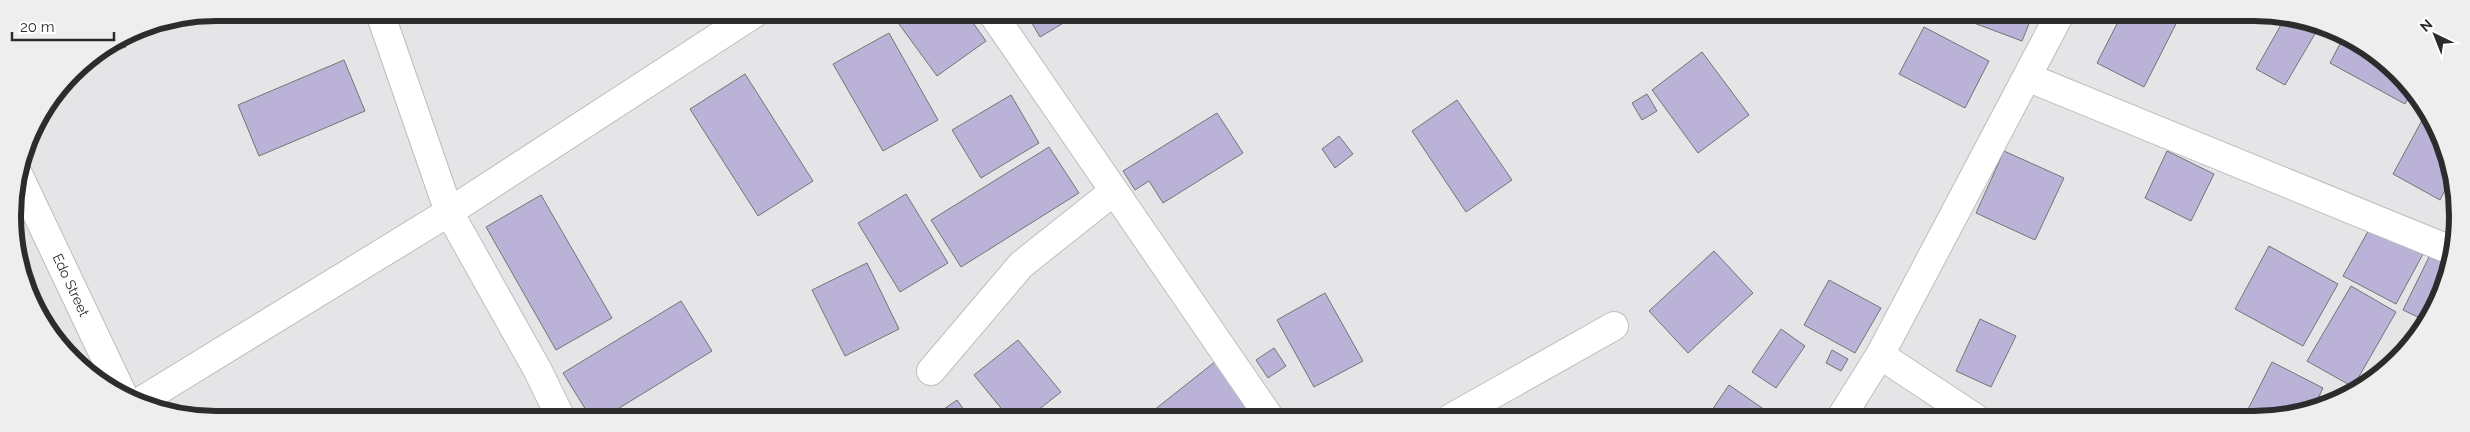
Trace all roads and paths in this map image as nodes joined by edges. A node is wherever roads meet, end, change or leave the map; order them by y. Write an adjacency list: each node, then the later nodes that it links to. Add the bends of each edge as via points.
1 (383, 21): 8 (street)
2 (743, 21): 8 (street)
3 (997, 21): 7 (street)
4 (2056, 21): 5 (street)
5 (2027, 77): 9 (street); 11 (street)
6 (24, 186): 13 (street, Edo Street)
7 (1114, 191): 12 (street, via 1022,265); 16 (street)
8 (449, 212): 14 (street); 15 (street)
9 (2446, 248)
10 (1614, 326): 17 (street)
11 (1880, 354): 18 (street); 19 (street)
12 (931, 371)
13 (118, 384)
14 (146, 398)
15 (558, 411)
16 (1265, 411)
17 (1462, 411)
18 (1845, 411)
19 (1965, 411)

